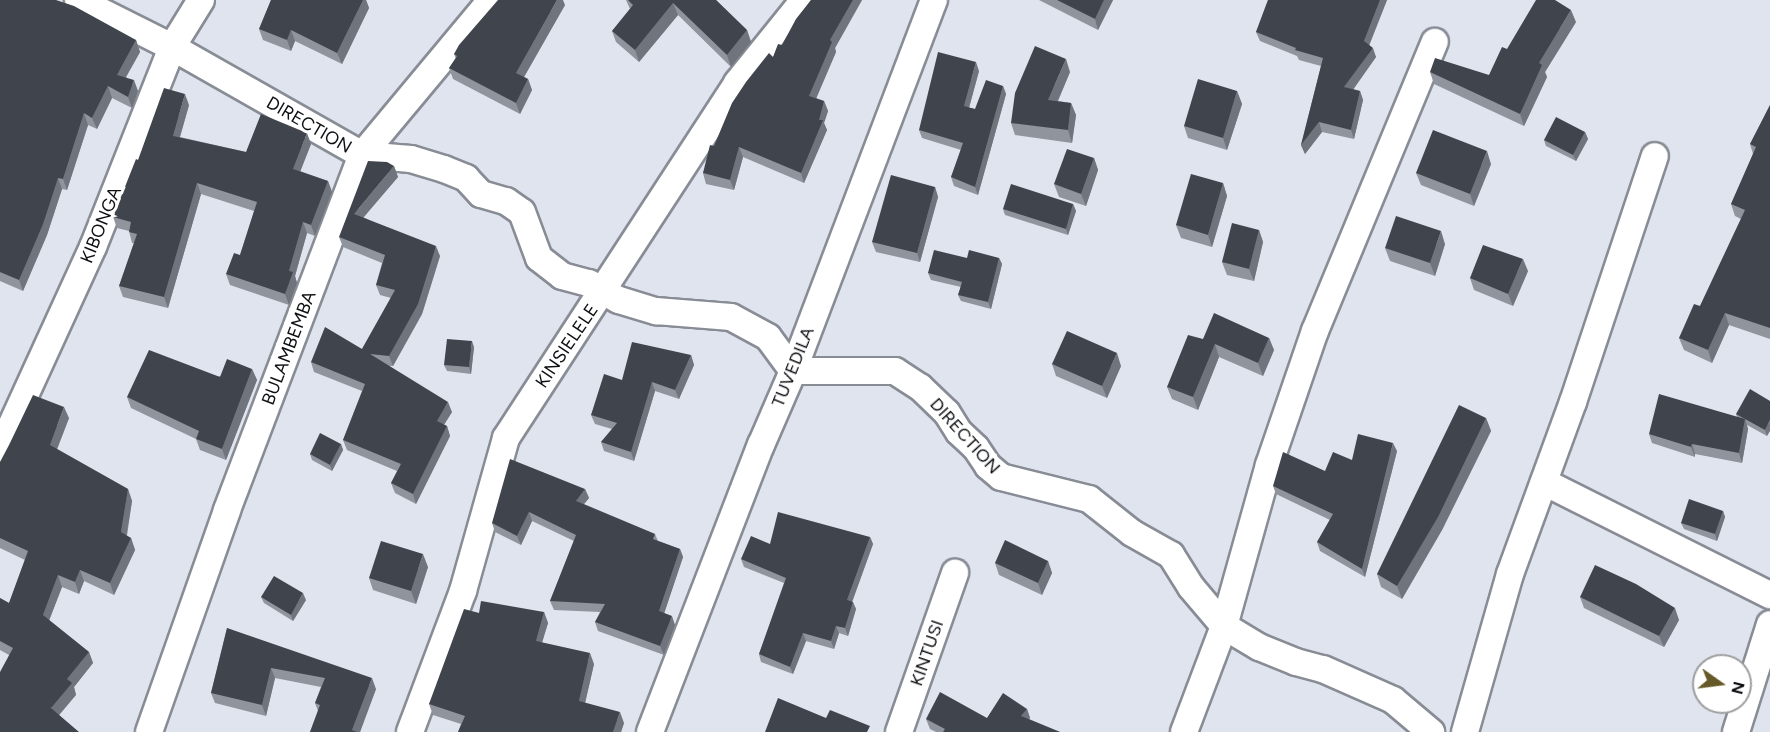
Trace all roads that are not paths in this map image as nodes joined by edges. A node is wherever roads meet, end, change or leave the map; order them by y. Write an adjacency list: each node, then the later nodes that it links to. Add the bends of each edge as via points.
1 (78, 0): 7 (street, DIRECTION)
2 (201, 0): 7 (street, KIBONGA)
3 (491, 0): 8 (street, BULAMBEMBA)
4 (804, 0): 10 (street, KINSIELELE, via 737,83)
5 (934, 0): 11 (street, TUVEDILA)
6 (1435, 42): 17 (street, via 1316,331 1269,465)
7 (172, 47): 8 (street, DIRECTION); 12 (street, KIBONGA, via 93,247)
8 (362, 156): 10 (street, DIRECTION, via 411,159 466,178 481,194 506,201 522,212 539,258 562,276); 18 (street, BULAMBEMBA, via 227,510)
9 (1655, 156): 13 (street)
10 (604, 291): 11 (street, DIRECTION, via 656,311 730,317 768,337); 19 (street, KINSIELELE, via 506,438 463,591)
11 (793, 371): 17 (street, DIRECTION, via 895,371 920,387 947,413 1000,477 1089,499 1132,533 1171,555 1191,587); 20 (street, TUVEDILA)
12 (0, 450)
13 (1544, 482): 15 (street); 24 (street, via 1510,574)
14 (955, 573): 21 (street, KINTUSI)
15 (1770, 595)
16 (1770, 624): 25 (street)
17 (1224, 626): 22 (street); 23 (street, DIRECTION, via 1259,647 1323,669 1393,700)
18 (149, 732)
19 (410, 732)
20 (650, 732)
21 (900, 732)
22 (1184, 732)
23 (1431, 732)
24 (1465, 732)
25 (1736, 732)

